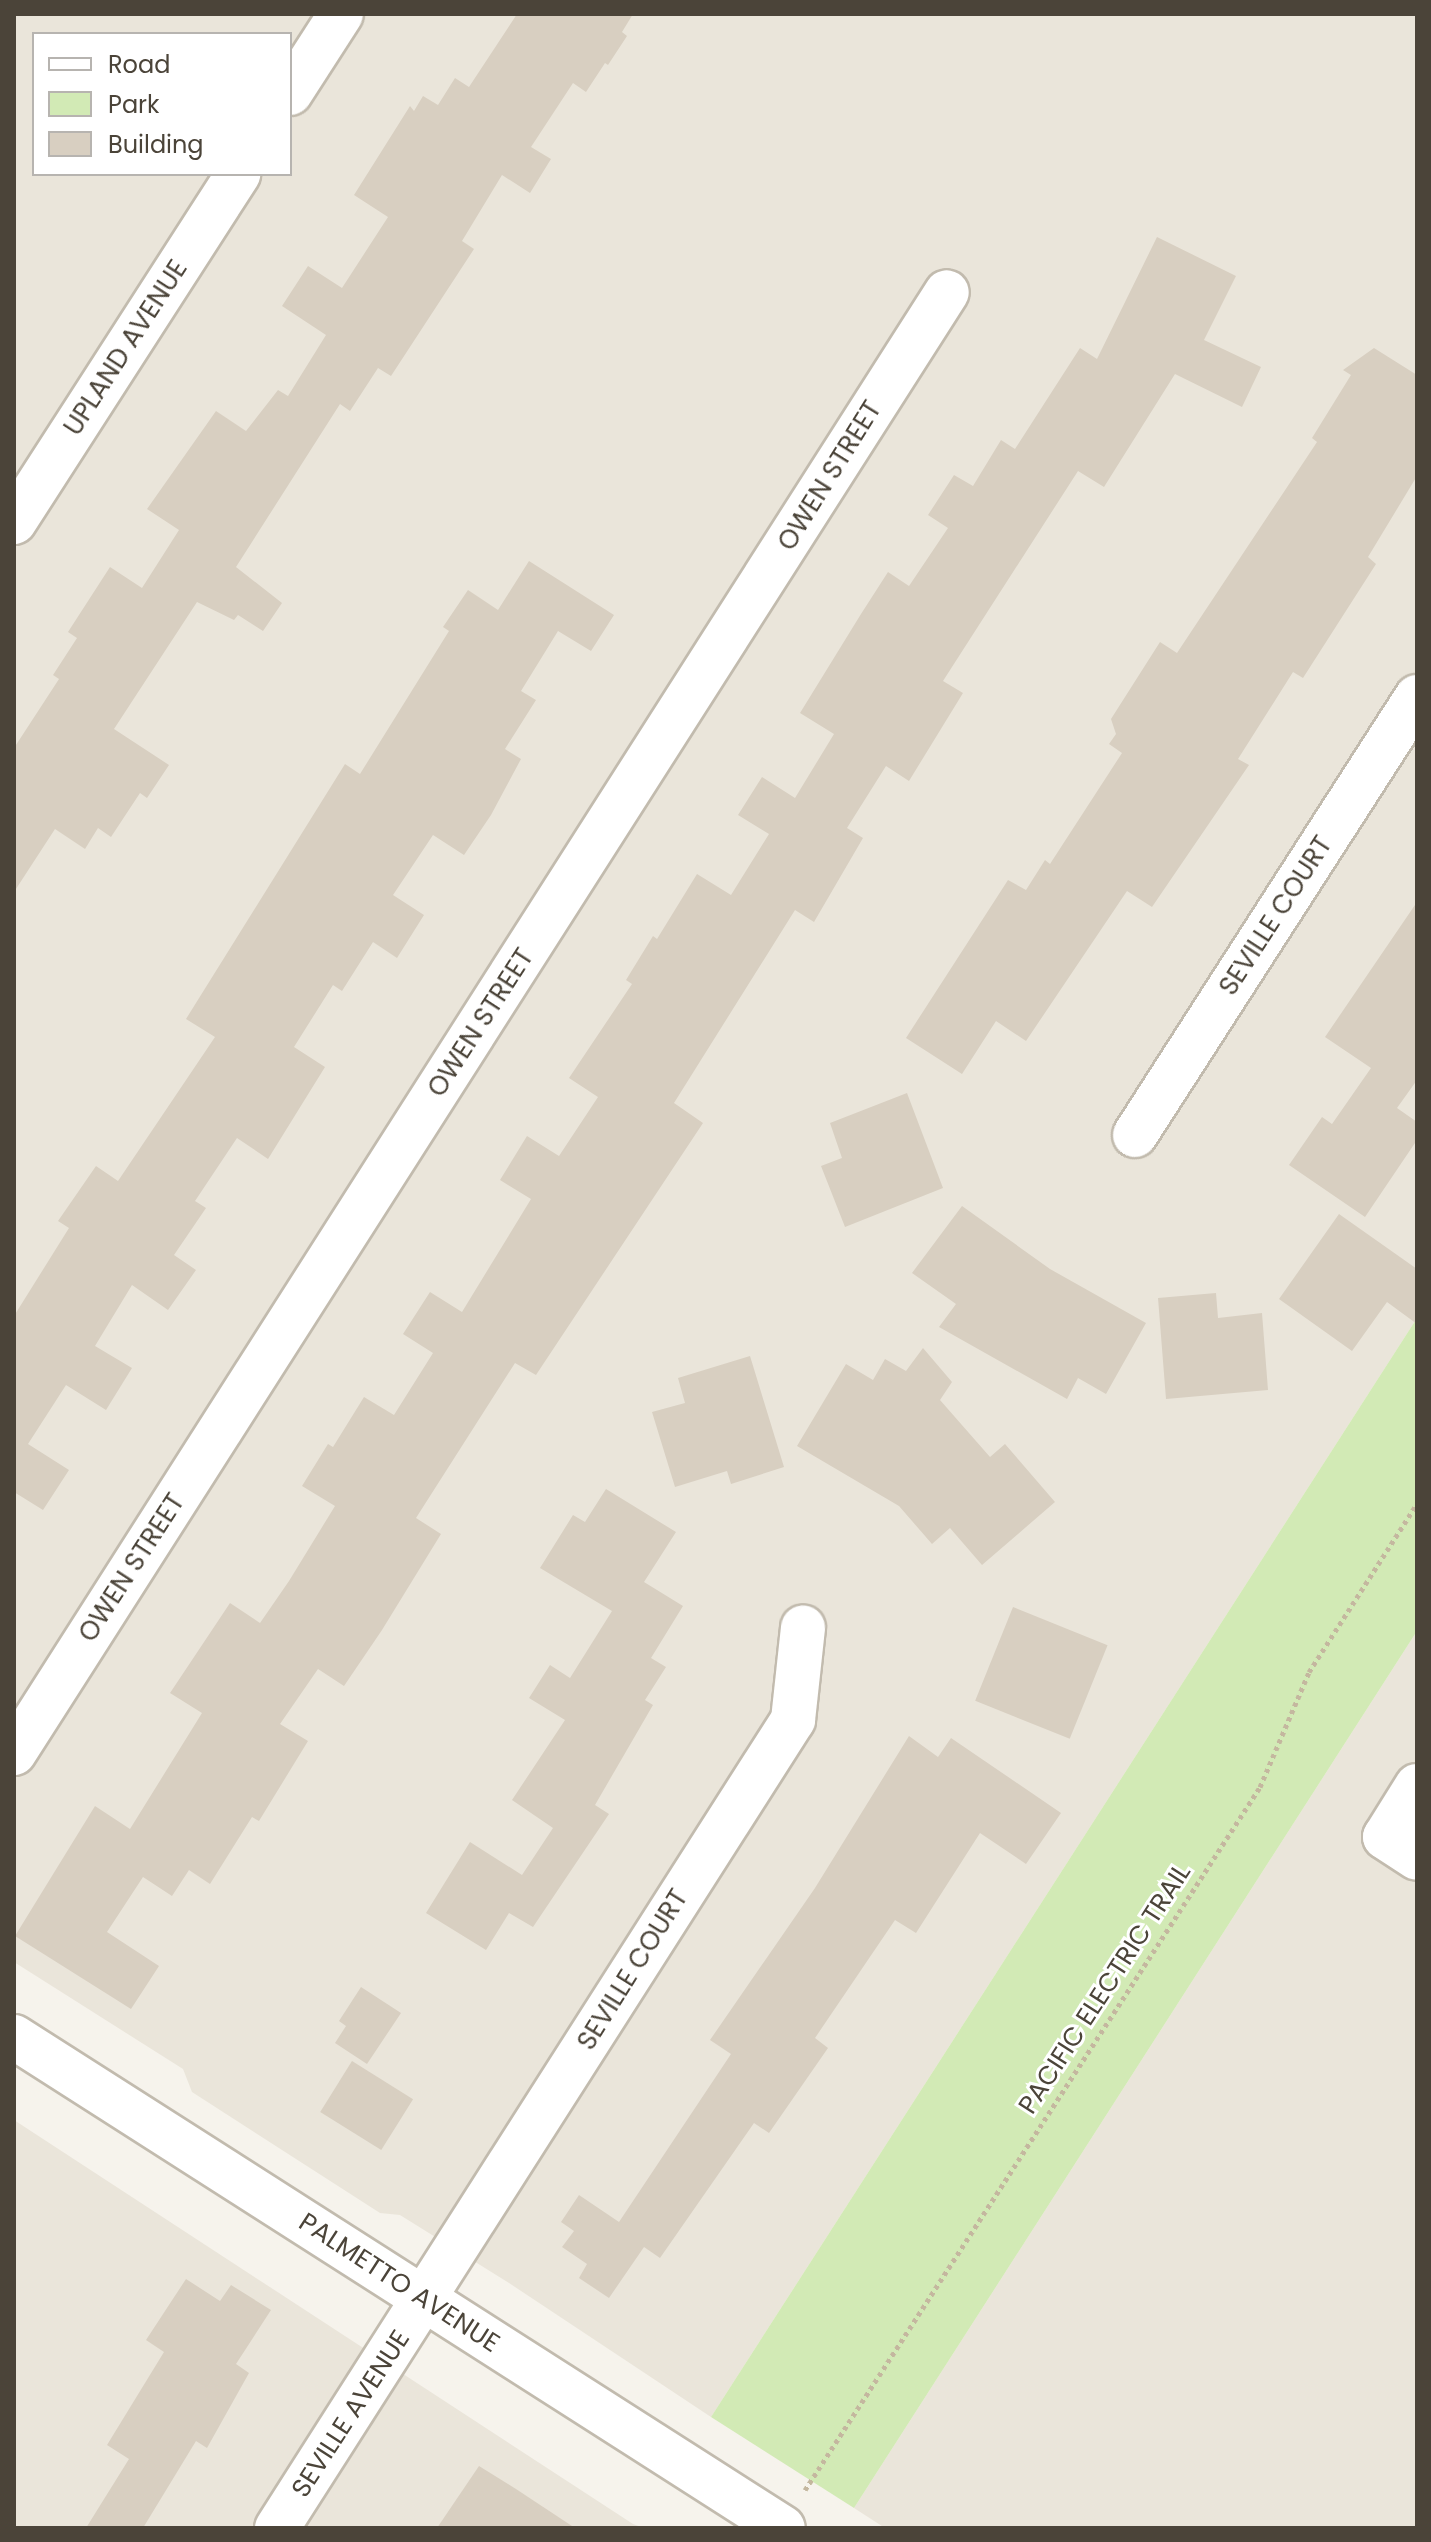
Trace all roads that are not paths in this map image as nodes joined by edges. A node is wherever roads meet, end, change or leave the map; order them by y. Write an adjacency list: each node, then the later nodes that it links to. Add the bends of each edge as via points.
1 (341, 14): 2 (street)
2 (292, 90)
3 (237, 176): 5 (street, UPLAND AVENUE)
4 (947, 292): 9 (street, OWEN STREET)
5 (14, 522)
6 (1417, 697): 7 (street, SEVILLE COURT)
7 (1135, 1135)
8 (803, 1628): 13 (street, SEVILLE COURT, via 793,1720)
9 (14, 1753)
10 (1417, 1786): 11 (street, via 1385,1837)
11 (1417, 1858)
12 (14, 2037): 13 (street, PALMETTO AVENUE)
13 (424, 2299): 14 (street, SEVILLE AVENUE); 15 (street, PALMETTO AVENUE)
14 (277, 2528)
15 (783, 2528)

